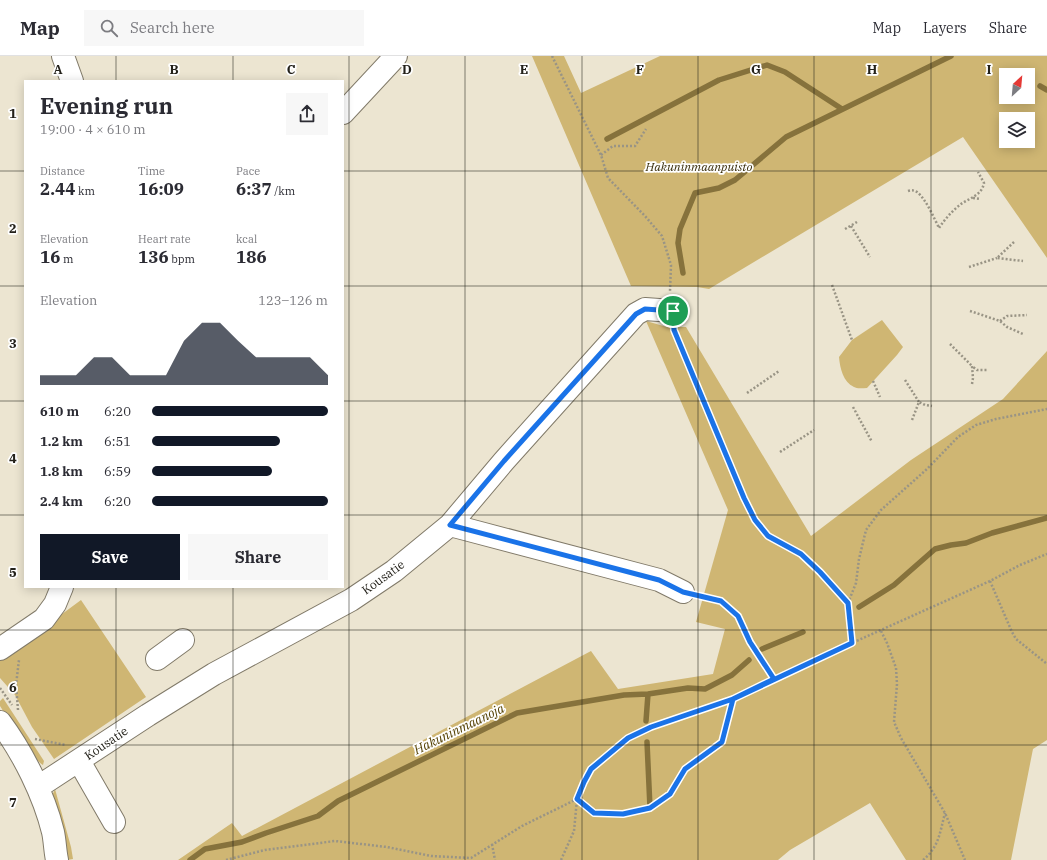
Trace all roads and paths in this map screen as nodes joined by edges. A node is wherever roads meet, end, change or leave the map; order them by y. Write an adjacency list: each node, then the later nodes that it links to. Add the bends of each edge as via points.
1 (63, 56): 4 (street)
2 (396, 56): 5 (street)
3 (552, 56): 7 (path)
4 (72, 80)
5 (344, 112)
6 (646, 130): 7 (path, via 635,146 613,146)
7 (601, 155): 21 (path, via 608,178 662,236 671,265 670,289)
8 (978, 172): 10 (path, via 984,183 983,188)
9 (908, 191): 10 (path, via 918,192 939,228 961,204)
10 (973, 198): 11 (path)
11 (980, 199)
12 (857, 222): 13 (path)
13 (851, 226): 14 (path); 16 (path)
14 (845, 229)
15 (1014, 242): 17 (path)
16 (870, 257)
17 (997, 258): 18 (path); 19 (path)
18 (1023, 262)
19 (969, 267)
20 (832, 285): 26 (path)
21 (673, 311): 44 (street, Kousatie, via 645,309 636,314); 49 (path, via 674,330 755,520 768,536 801,554)
22 (970, 312): 24 (path)
23 (1027, 315): 24 (path, via 1007,316)
24 (1000, 321): 25 (path)
25 (1022, 334)
26 (852, 340)
27 (950, 344): 28 (path)
28 (972, 366): 29 (path, via 977,370); 33 (path)
29 (987, 370)
30 (779, 371): 34 (path)
31 (905, 380): 36 (path)
32 (873, 381): 35 (path)
33 (972, 384)
34 (747, 393)
35 (880, 396)
36 (919, 402): 37 (path); 40 (path)
37 (932, 406)
38 (853, 407): 42 (path)
39 (1047, 409): 49 (path, via 996,418 976,425 958,437 927,469 880,510 864,535 856,583)
40 (912, 420)
41 (814, 430): 43 (path)
42 (872, 442)
43 (780, 452)
44 (450, 525): 48 (street, via 659,580); 61 (street, Kousatie, via 394,571 351,600 214,674 148,715)
45 (1047, 554): 46 (path, via 1020,565)
46 (990, 582): 51 (path); 56 (path, via 1016,639)
47 (62, 588): 50 (street, via 55,604 44,619)
48 (683, 592): 57 (path, via 721,601 738,616 750,642)
49 (848, 603): 53 (path)
50 (30, 629): 54 (street); 59 (path, via 19,661)
51 (881, 631): 53 (path); 64 (path, via 896,668 894,722)
52 (183, 640): 55 (street)
53 (852, 643): 57 (path)
54 (0, 649)
55 (158, 659)
56 (1047, 664)
57 (774, 679): 58 (path)
58 (733, 699): 63 (path, via 651,727 628,738 591,769); 63 (path, via 722,742 685,769 670,794 650,808 623,814 594,813)
59 (9, 717): 62 (street, via 8,732)
60 (35, 739): 61 (path)
61 (76, 754): 62 (street, Kousatie); 65 (street)
62 (38, 788): 68 (street, via 53,833)
63 (577, 799): 66 (path); 71 (path, via 574,831)
64 (945, 813): 72 (path, via 939,839 932,853); 73 (path)
65 (114, 822)
66 (492, 844): 67 (path, via 471,858); 70 (path)
67 (454, 858): 69 (path, via 335,841 265,850)
68 (57, 860)
69 (226, 860)
70 (496, 860)
71 (561, 860)
72 (923, 860)
73 (965, 860)

